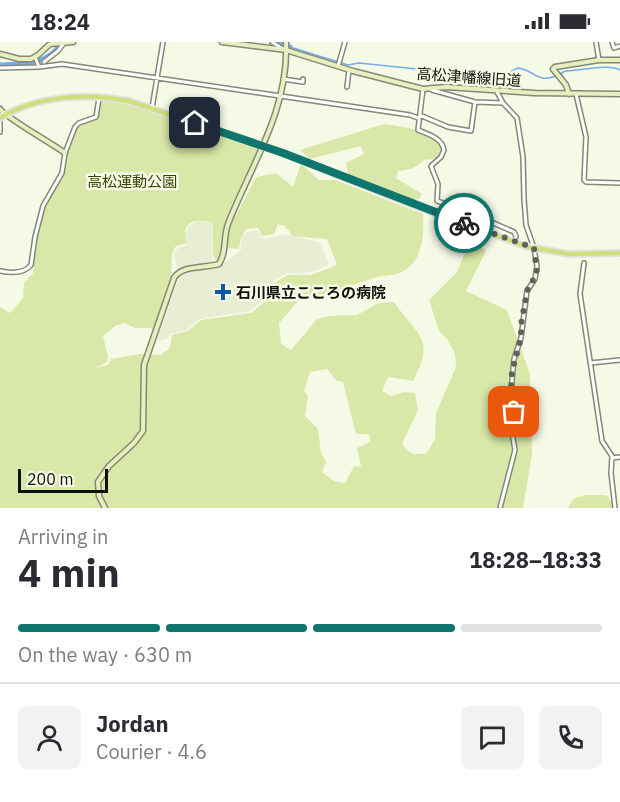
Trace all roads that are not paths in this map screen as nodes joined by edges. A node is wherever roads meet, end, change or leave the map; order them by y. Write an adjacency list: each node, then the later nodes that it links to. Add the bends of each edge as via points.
1 (64, 42): 2 (street); 10 (street); 17 (street)
2 (73, 42)
3 (162, 42): 22 (street)
4 (222, 42): 11 (street, 高松津幡線旧道)
5 (272, 42): 11 (street)
6 (345, 42): 18 (street)
7 (597, 42): 15 (street)
8 (612, 42): 12 (street, via 614,48)
9 (50, 43): 10 (street); 14 (street)
10 (59, 43)
11 (286, 45): 18 (street, 高松津幡線旧道); 23 (street)
12 (620, 46)
13 (0, 54): 14 (street, via 25,60)
14 (36, 58): 19 (street)
15 (599, 60): 16 (street); 29 (street, via 555,67)
16 (620, 60)
17 (44, 62)
18 (339, 64): 21 (street, 高松津幡線旧道)
19 (39, 67): 20 (street); 22 (street, via 62,64)
20 (0, 68)
21 (349, 70): 25 (street); 26 (street, 高松津幡線旧道)
22 (157, 78): 33 (street); 36 (street)
23 (283, 79): 24 (street); 33 (street)
24 (303, 79)
25 (347, 87)
26 (423, 88): 27 (street, 高松津幡線旧道); 39 (street)
27 (430, 88): 28 (street, 高松津幡線旧道); 34 (street)
28 (496, 90): 29 (street, 高松津幡線旧道); 35 (street)
29 (568, 94): 30 (street, 高松津幡線旧道)
30 (576, 94): 31 (street, 高松津幡線旧道); 44 (street, via 586,137 584,180)
31 (620, 94)
32 (99, 97): 36 (main road); 38 (main road, via 60,98); 43 (street, via 96,117 77,125)
33 (280, 97): 39 (street); 42 (street)
34 (475, 102): 35 (street); 39 (street, via 471,131)
35 (503, 103): 46 (street, via 517,118 526,225)
36 (152, 108): 42 (main road)
37 (0, 109): 38 (street)
38 (2, 117): 43 (street, via 15,120)
39 (418, 118): 45 (street, via 418,130 443,145 443,154 431,166 438,184 437,201 514,232)
40 (0, 123): 41 (street)
41 (0, 132)
42 (264, 147): 45 (main road); 54 (street, via 226,228 221,261 183,270 174,278 144,365 143,431 98,482)
43 (65, 153): 49 (street, via 62,173 43,206 31,265 25,271)
44 (620, 183)
45 (515, 243): 46 (main road)
46 (534, 248): 47 (main road, via 569,254); 55 (street, via 537,273 527,291 512,371 515,450)
47 (620, 253)
48 (584, 262): 51 (street, via 580,294)
49 (0, 272)
50 (620, 360): 51 (street)
51 (590, 363): 53 (street, via 602,441)
52 (620, 457): 53 (street)
53 (612, 458): 56 (street)
54 (105, 508)
55 (500, 508)
56 (615, 508)

